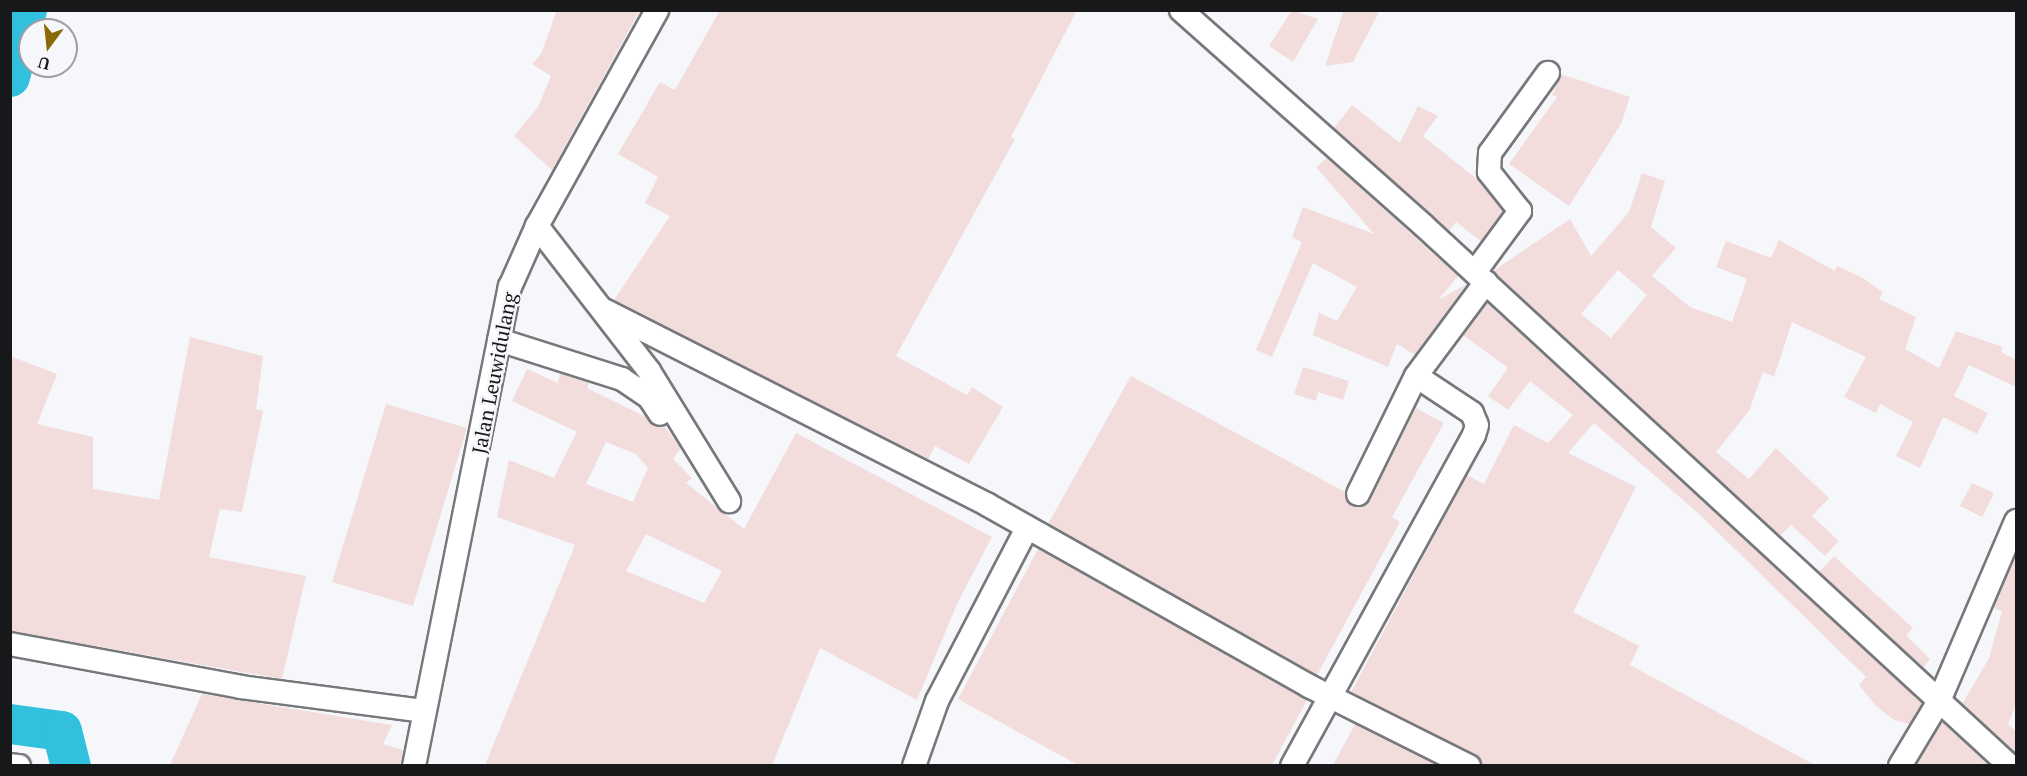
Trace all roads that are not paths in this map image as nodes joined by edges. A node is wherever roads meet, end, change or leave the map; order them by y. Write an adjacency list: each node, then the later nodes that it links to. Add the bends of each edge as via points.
1 (657, 10): 4 (street, Jalan Leuwidulang)
2 (1181, 10): 5 (street)
3 (1548, 73): 5 (street, via 1490,153 1489,172 1520,211)
4 (537, 226): 6 (street); 7 (street, Jalan Leuwidulang, via 510,287)
5 (1480, 277): 8 (street); 15 (street)
6 (604, 310): 11 (street, via 649,371); 13 (street)
7 (499, 340): 9 (street, via 622,380 642,391); 17 (street, Jalan Leuwidulang)
8 (1416, 376): 10 (street); 16 (street, via 1472,413 1477,425)
9 (660, 414)
10 (1358, 494)
11 (729, 501)
12 (2016, 521): 15 (street)
13 (1027, 528): 16 (street); 21 (street, via 937,701)
14 (10, 645): 17 (street, via 242,687)
15 (1928, 689): 24 (street); 25 (street)
16 (1331, 695): 22 (street); 23 (street)
17 (423, 711): 20 (street, Jalan Leuwidulang)
18 (10, 765): 19 (street)
19 (19, 765)
20 (414, 765)
21 (914, 765)
22 (1292, 765)
23 (1469, 765)
24 (1900, 765)
25 (2010, 765)

